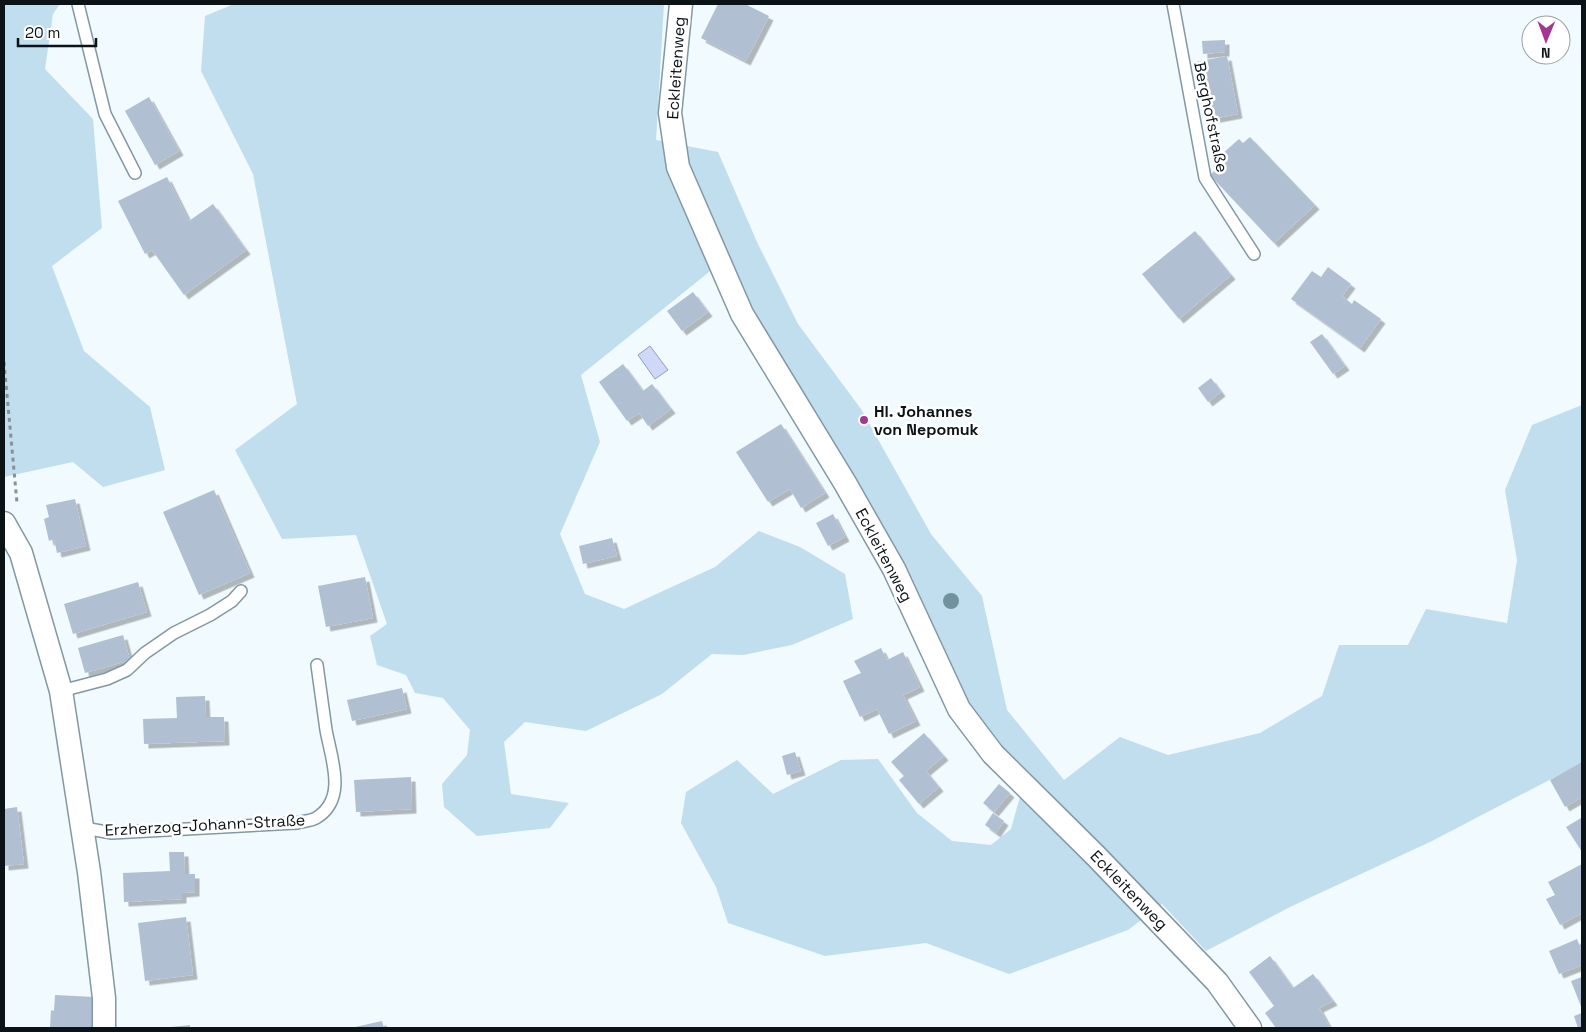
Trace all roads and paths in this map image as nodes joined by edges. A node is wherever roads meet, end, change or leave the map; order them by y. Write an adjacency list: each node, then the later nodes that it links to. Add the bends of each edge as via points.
1 (78, 4): 4 (lane, via 105,114)
2 (681, 4): 14 (street, Eckleitenweg, via 670,113 678,167 742,314 894,570 959,709 993,754 1217,982)
3 (1173, 4): 5 (lane, Berghofstraße, via 1205,178)
4 (134, 173)
5 (1254, 254)
6 (4, 362): 7 (path)
7 (17, 505)
8 (4, 523): 11 (street, Erzherzog-Johann-Straße, via 21,552)
9 (241, 591): 11 (lane, via 232,601 145,653 127,670 107,679)
10 (317, 666): 12 (lane, Erzherzog-Johann-Straße, via 335,770 335,791 328,806 315,819 297,823 112,833)
11 (61, 691): 12 (street, Erzherzog-Johann-Straße)
12 (84, 828): 13 (street, Erzherzog-Johann-Straße, via 104,998)
13 (104, 1028)
14 (1250, 1028)

